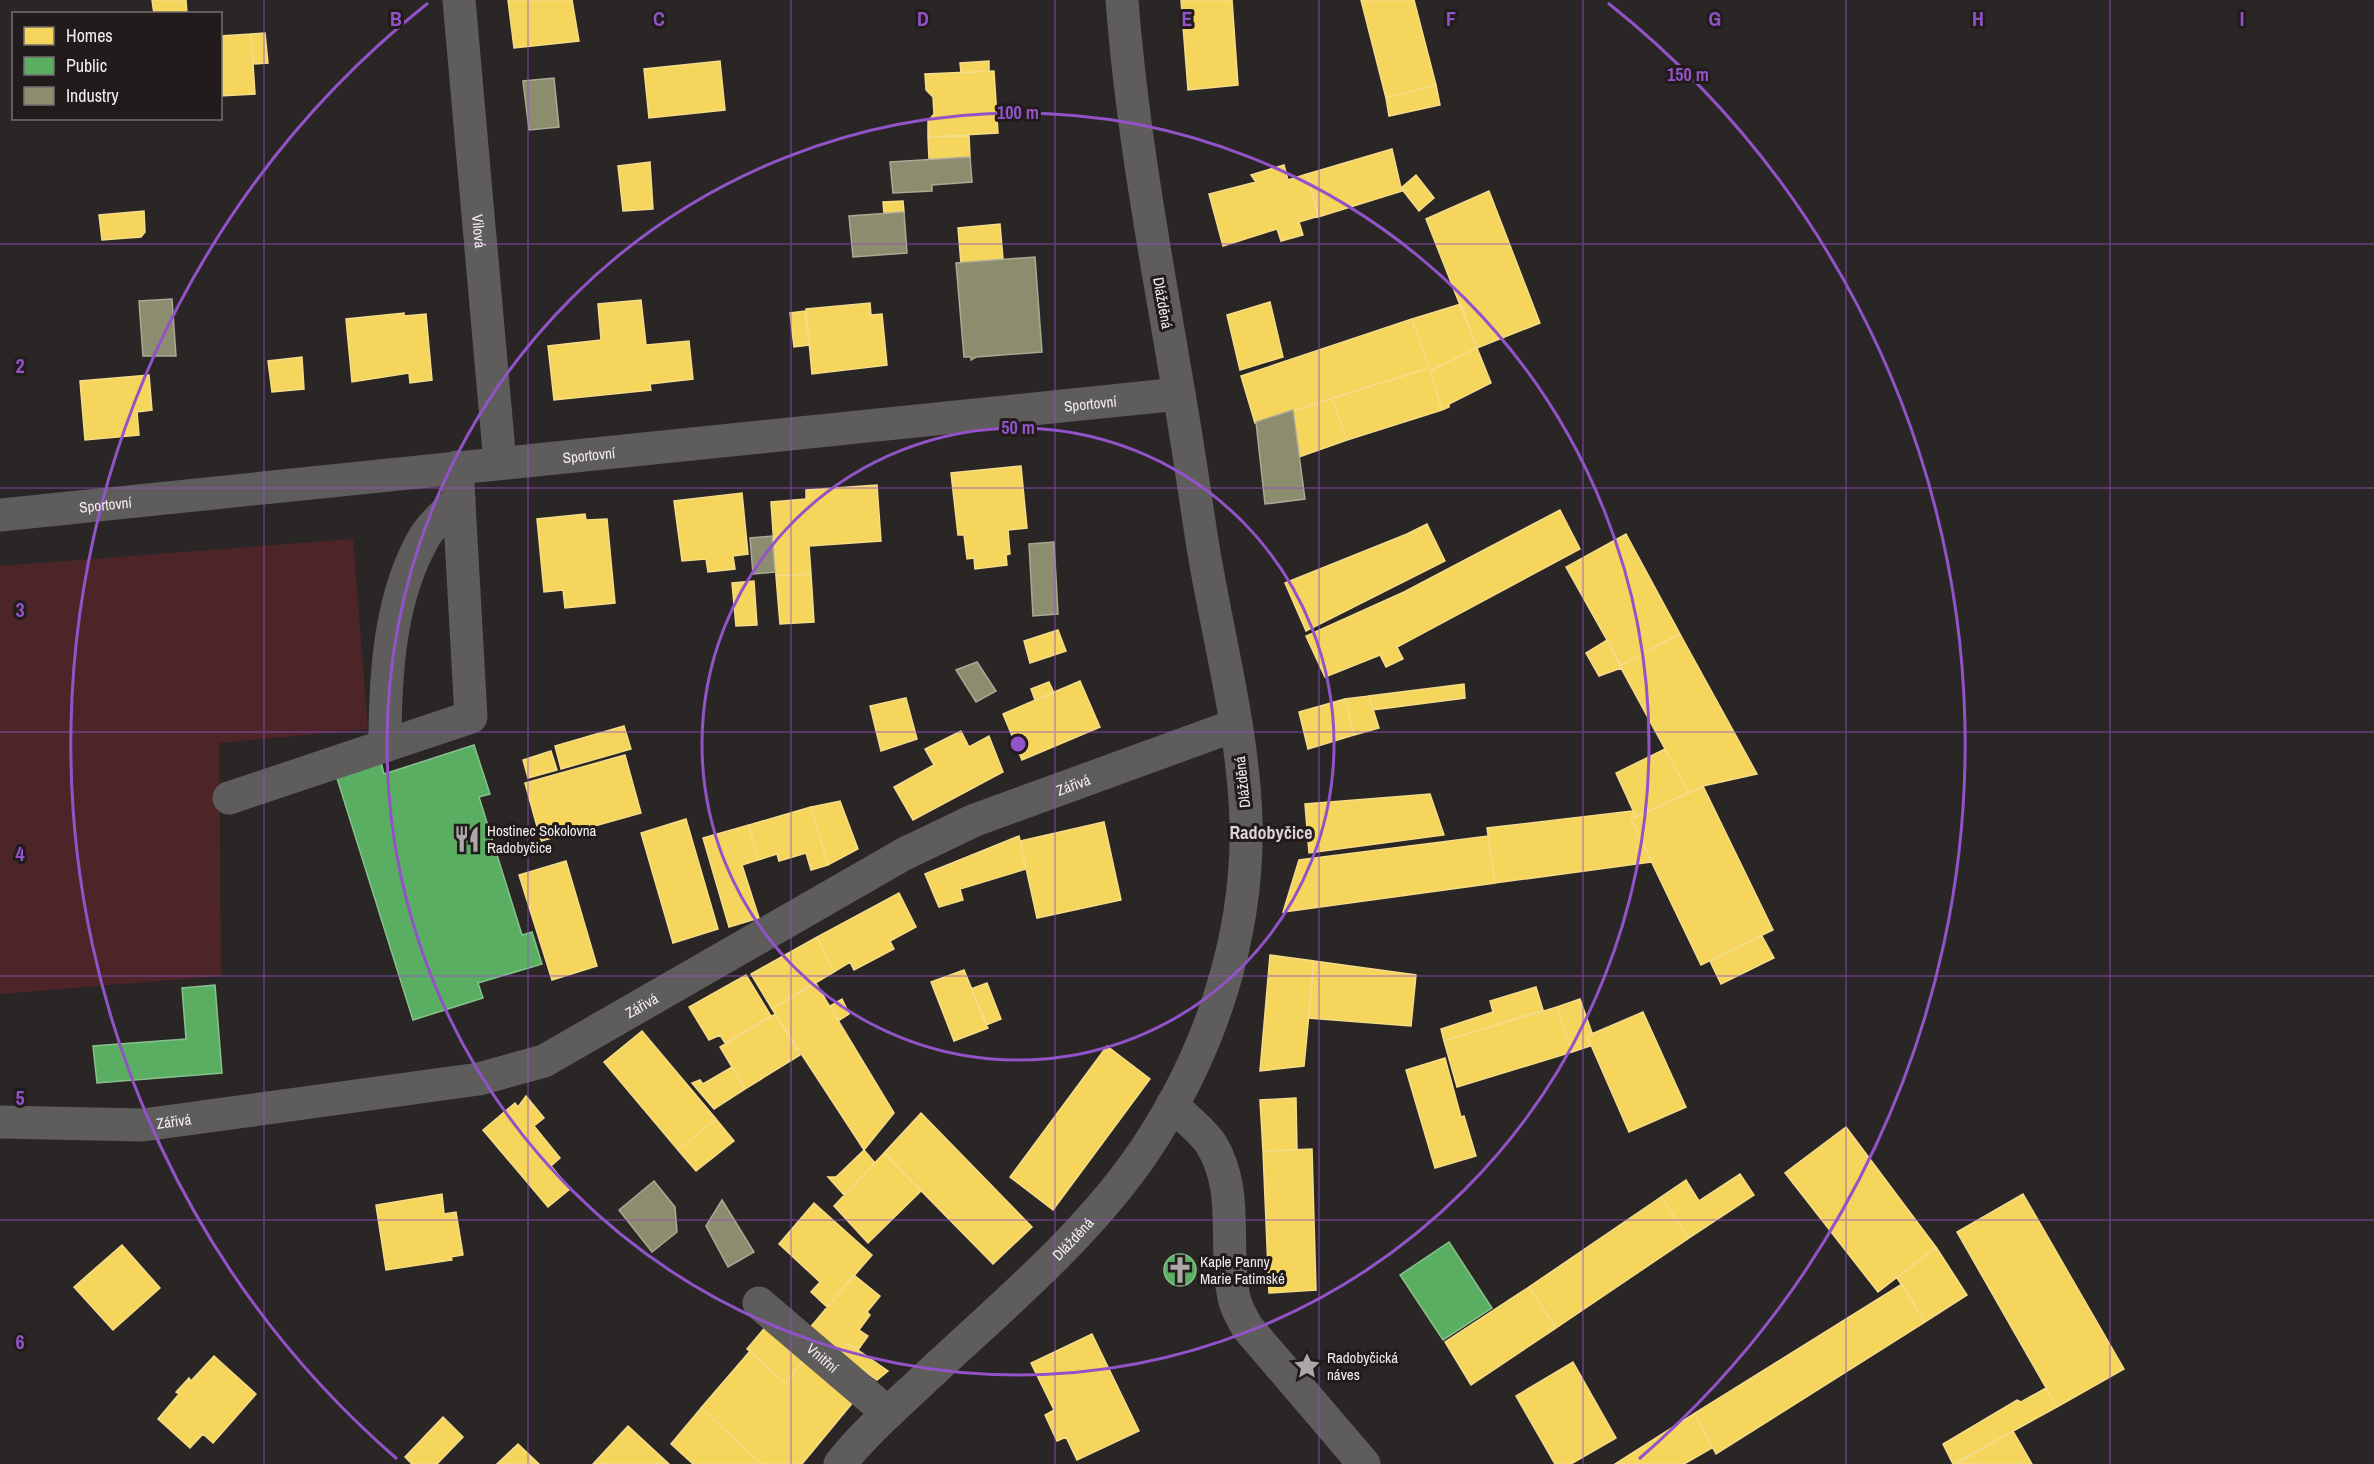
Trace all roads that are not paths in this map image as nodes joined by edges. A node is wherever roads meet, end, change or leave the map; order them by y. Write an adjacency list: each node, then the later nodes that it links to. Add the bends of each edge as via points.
1 (459, 0): 4 (street, Vilová)
2 (1122, 0): 3 (street, Dlážděná, via 1153,249)
3 (1179, 394): 4 (street, Sportovní); 8 (street, Dlážděná)
4 (500, 463): 5 (street, Sportovní)
5 (457, 467): 6 (street); 7 (street, Sportovní)
6 (459, 499): 9 (street, via 426,534 409,570 393,630); 9 (street, via 471,717)
7 (0, 515)
8 (1236, 725): 11 (street, Dlážděná, via 1246,820 1237,930 1212,1022); 12 (street, Zářivá, via 975,820 904,854 544,1061 479,1079 143,1125)
9 (385, 746): 10 (street)
10 (229, 798)
11 (1172, 1106): 14 (street, Dlážděná, via 1107,1200 1061,1249); 16 (street, via 1210,1143 1223,1168 1228,1196 1230,1275 1236,1305 1247,1327)
12 (0, 1122)
13 (759, 1303): 14 (street, Vnitřní)
14 (888, 1413): 15 (street, Dlážděná)
15 (840, 1464)
16 (1364, 1464)

